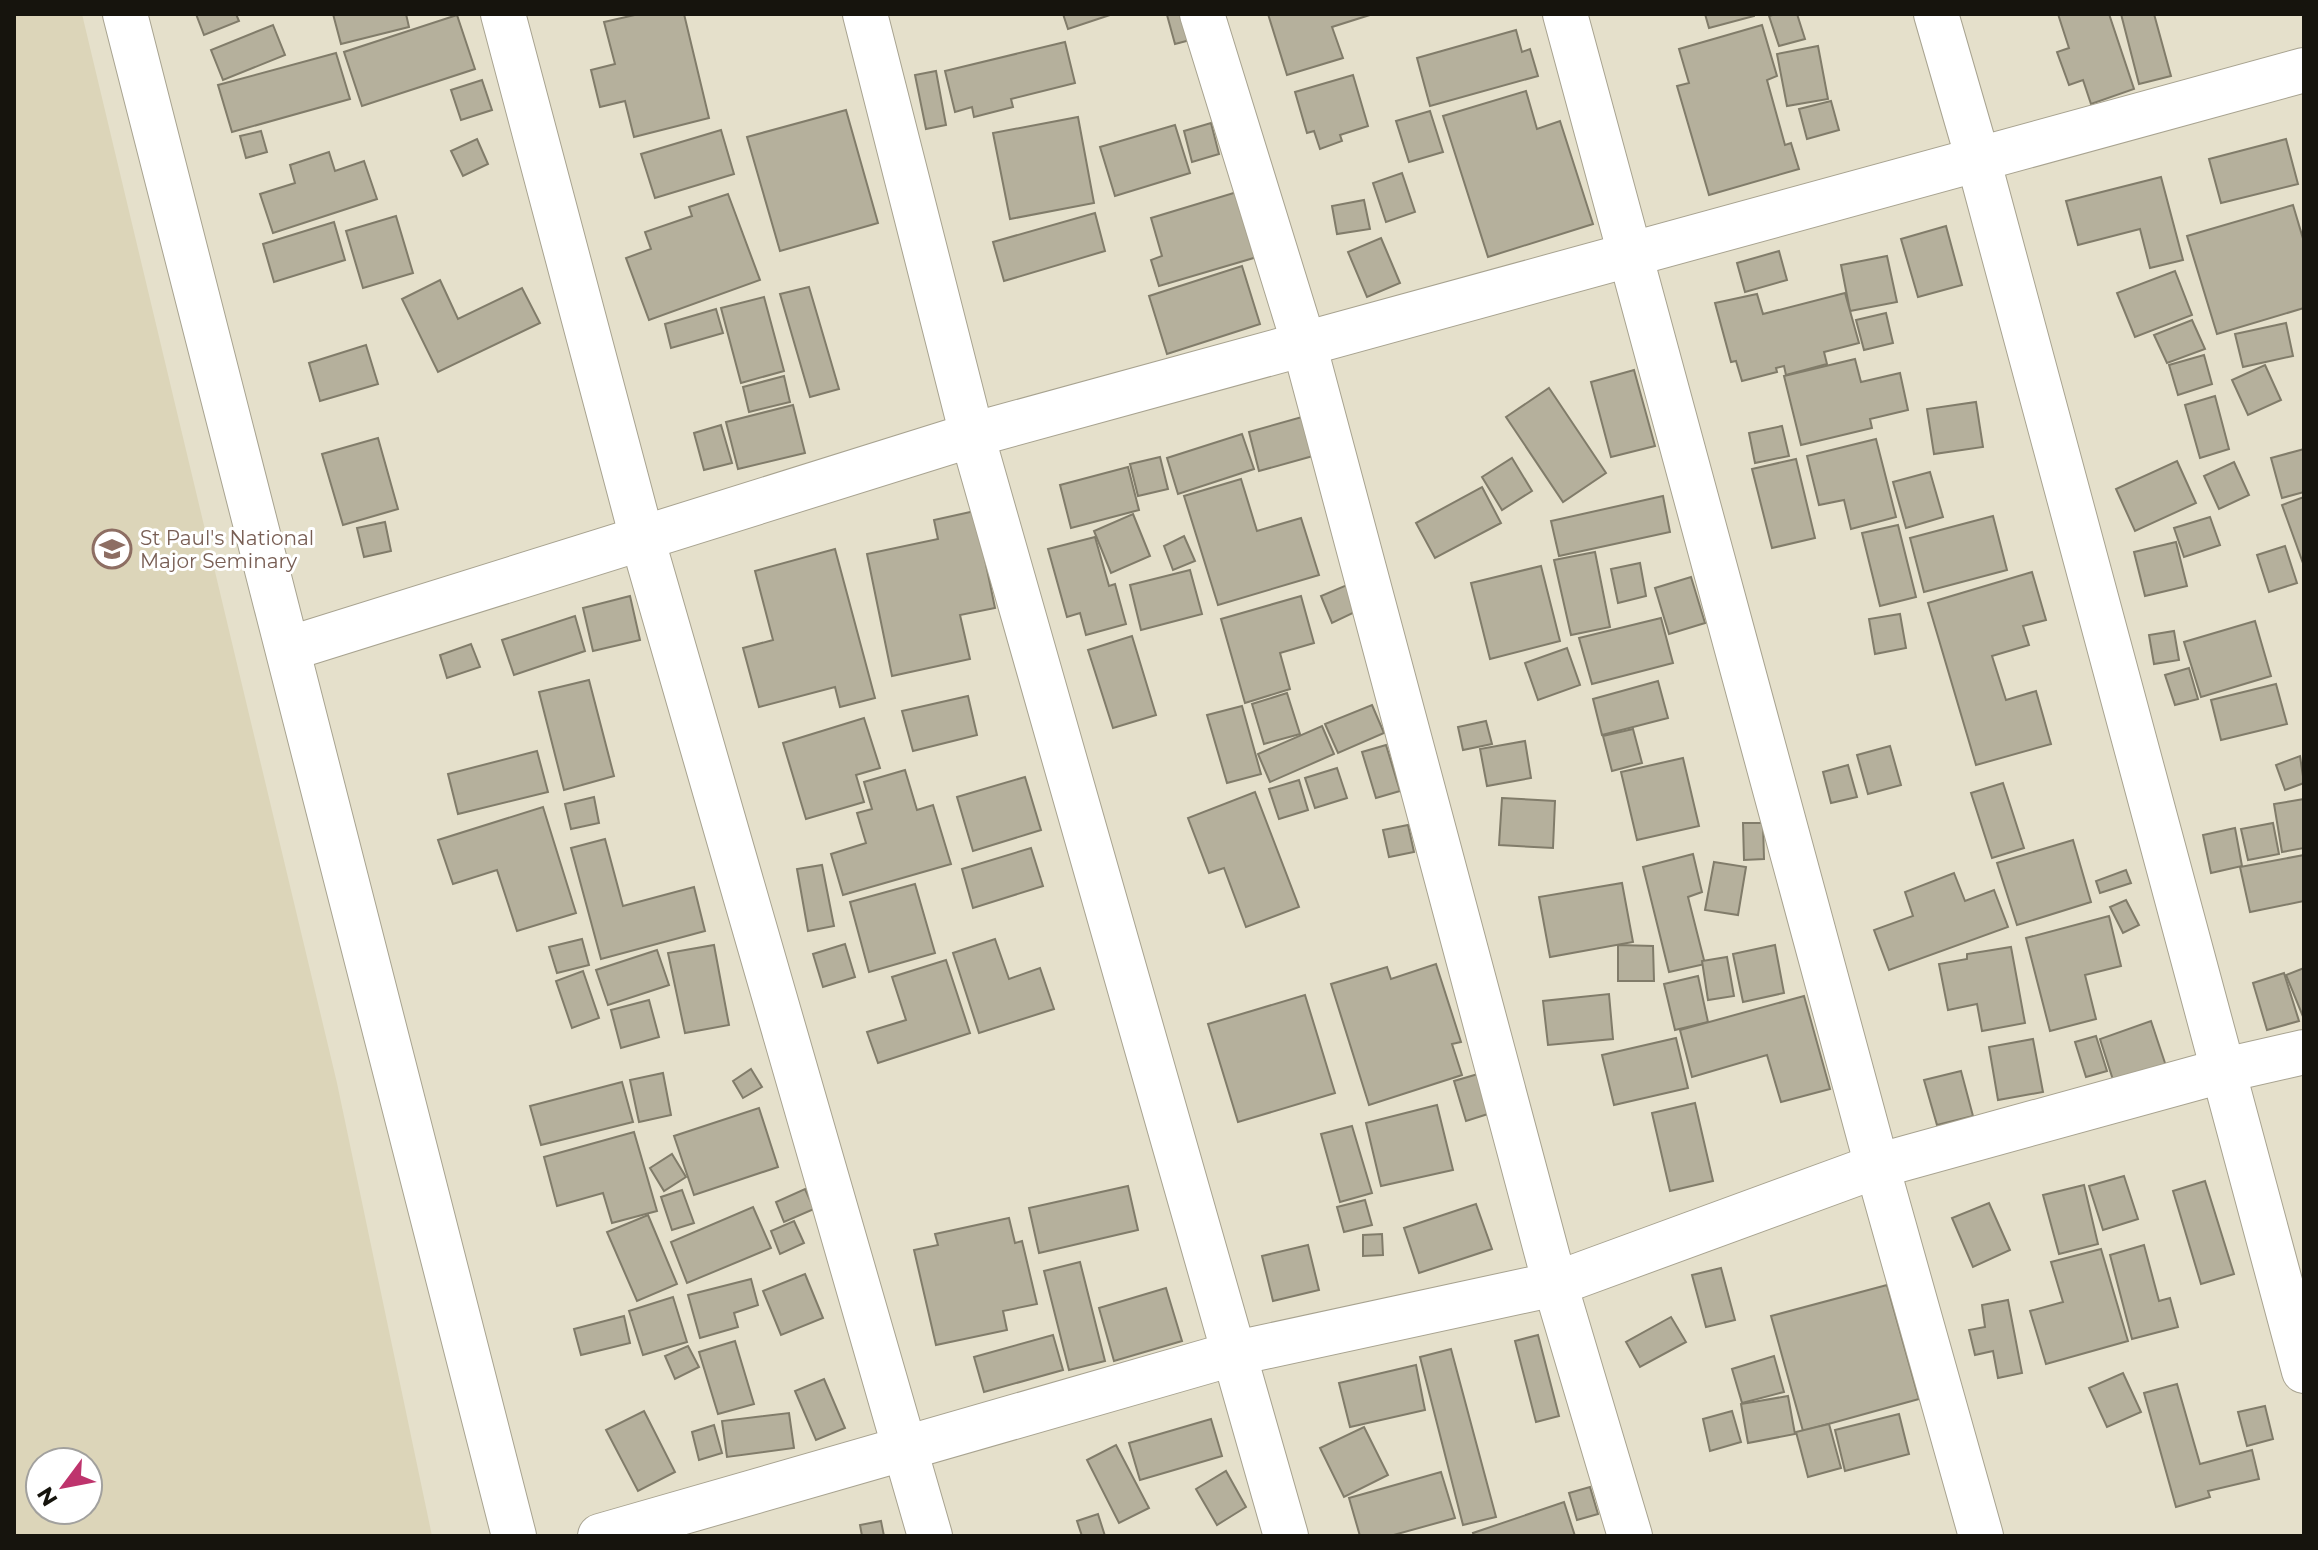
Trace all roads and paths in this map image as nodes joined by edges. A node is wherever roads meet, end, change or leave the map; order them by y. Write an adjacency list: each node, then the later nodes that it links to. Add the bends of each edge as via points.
1 (125, 14): 13 (street)
2 (503, 14): 12 (street)
3 (865, 14): 11 (street)
4 (1202, 14): 10 (street)
5 (1565, 14): 9 (street)
6 (1936, 14): 8 (street)
7 (2304, 70): 8 (street)
8 (1978, 159): 9 (street); 15 (street)
9 (1630, 255): 10 (street); 16 (street)
10 (1304, 344): 11 (street); 17 (street)
11 (972, 435): 12 (street); 18 (street)
12 (642, 538): 13 (street); 20 (street)
13 (288, 649): 21 (street)
14 (2304, 1052): 15 (street)
15 (2225, 1070): 16 (street); 19 (street)
16 (1877, 1166): 17 (street); 26 (street)
17 (1555, 1284): 18 (street); 25 (street)
18 (1236, 1353): 20 (street); 24 (street)
19 (2304, 1371)
20 (906, 1447): 22 (street); 23 (street)
21 (514, 1536)
22 (600, 1536)
23 (930, 1536)
24 (1286, 1536)
25 (1630, 1536)
26 (1981, 1536)

